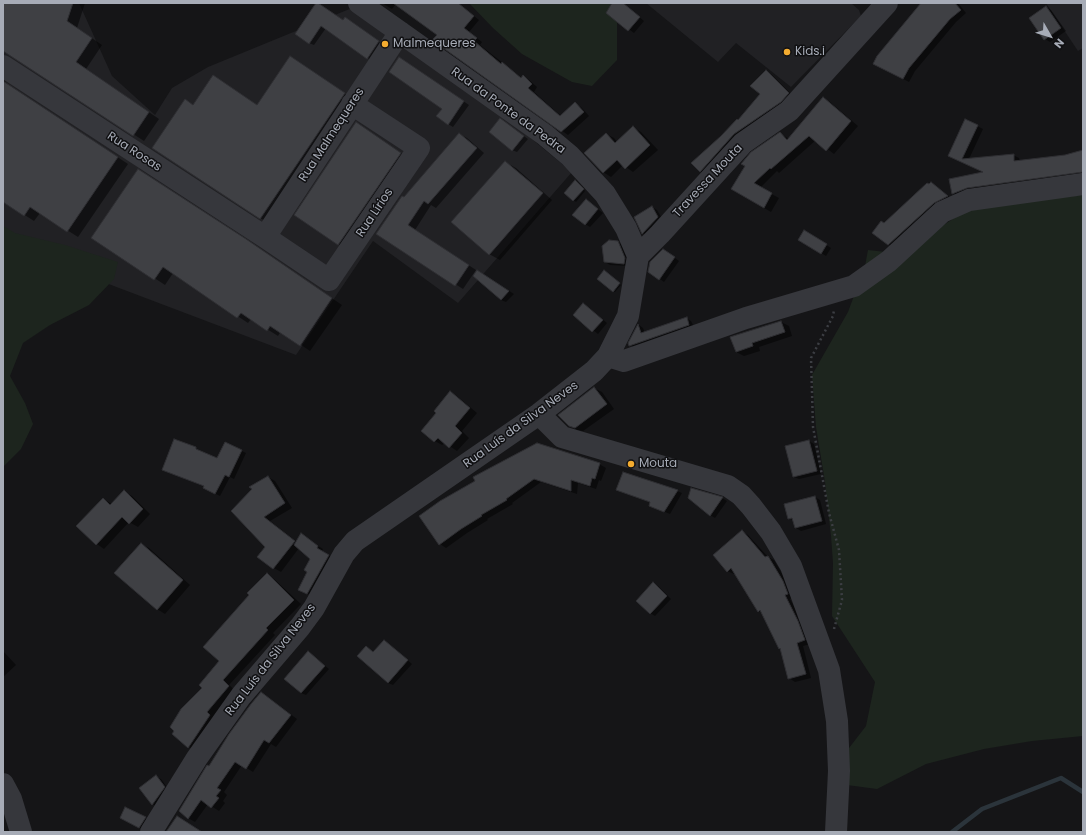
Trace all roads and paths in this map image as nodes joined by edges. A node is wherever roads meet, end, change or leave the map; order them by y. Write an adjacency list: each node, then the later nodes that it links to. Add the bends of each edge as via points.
1 (359, 3): 3 (street, Rua da Ponte da Pedra)
2 (882, 5): 8 (street, Travessa Mouta, via 789,111 743,143)
3 (400, 32): 5 (street, Rua Malmequeres); 8 (street, Rua da Ponte da Pedra, via 545,135 570,156 605,194 626,228)
4 (3, 66): 7 (street, Rua Rosas)
5 (352, 104): 7 (street, Rua Malmequeres); 7 (street, Rua Lírios, via 419,148 329,280)
6 (1083, 184): 9 (street, via 969,200 942,212 889,261 854,286)
7 (265, 237)
8 (638, 256): 10 (street, via 628,316)
9 (836, 291): 10 (street, via 746,318 624,361); 12 (path, via 833,316 811,358 813,427 829,513 839,550 842,600)
10 (608, 356): 11 (street, Rua Luís da Silva Neves, via 594,371)
11 (540, 414): 12 (street, via 562,437 728,486 741,495 771,532 791,566); 15 (street, Rua Luís da Silva Neves, via 354,541 300,627 240,696 197,758)
12 (824, 655): 16 (street, via 829,670 837,721 839,772)
13 (3, 784): 14 (street, via 11,799)
14 (21, 832)
15 (151, 832)
16 (836, 832)

